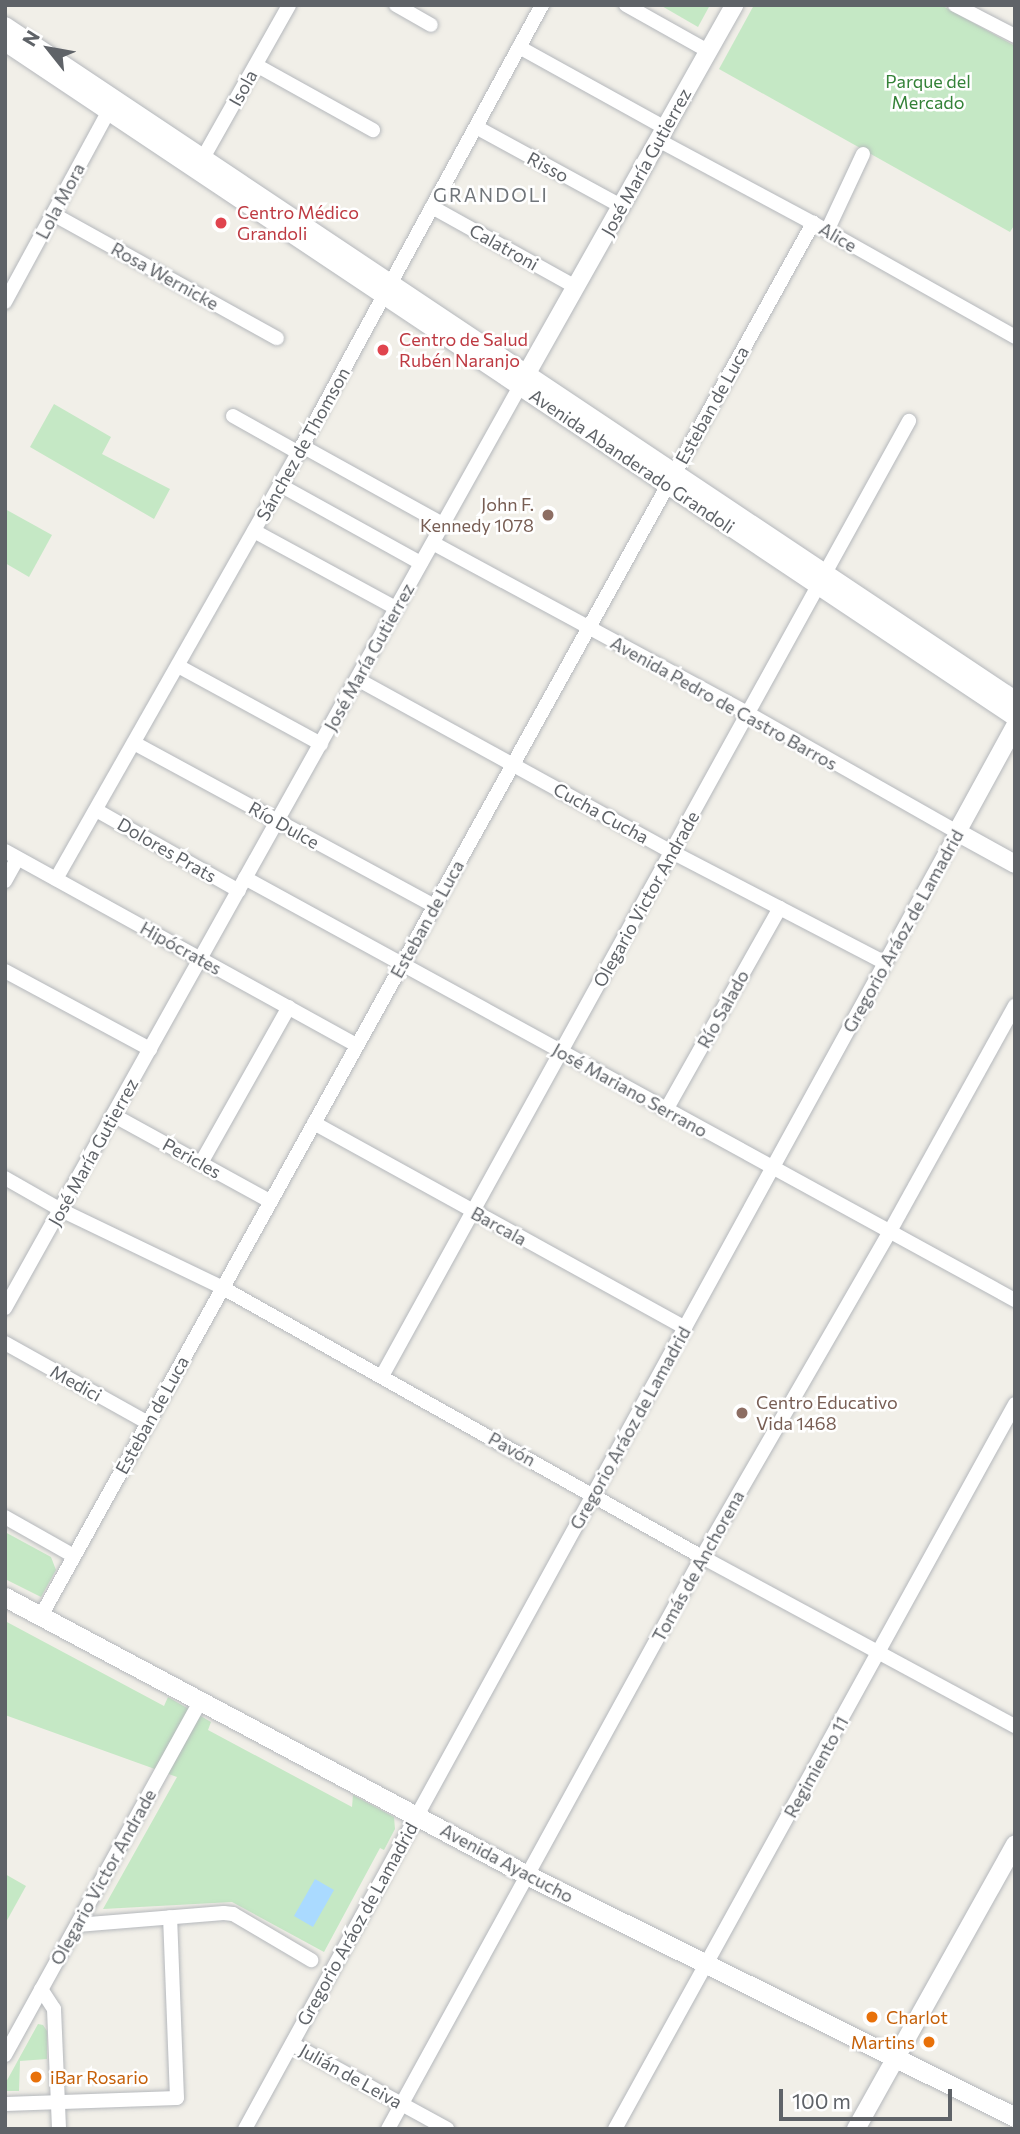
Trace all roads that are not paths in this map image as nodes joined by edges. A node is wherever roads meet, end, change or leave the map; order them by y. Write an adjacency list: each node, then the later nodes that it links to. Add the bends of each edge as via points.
1 (289, 5): 13 (street, Isola)
2 (396, 5): 7 (street)
3 (542, 5): 11 (street, Sánchez de Thomson)
4 (626, 5): 12 (street)
5 (734, 5): 12 (street, José María Gutierrez)
6 (955, 5): 9 (street)
7 (431, 25)
8 (5, 26): 14 (street, Avenida Abanderado Grandoli)
9 (1015, 36)
10 (5, 42): 14 (street, Avenida Abanderado Grandoli)
11 (519, 47): 15 (street, Sánchez de Thomson); 17 (street, Alice)
12 (708, 51): 17 (street, José María Gutierrez)
13 (256, 65): 16 (street); 19 (street, Isola)
14 (112, 106): 19 (street, Avenida Abanderado Grandoli); 22 (street, Lola Mora)
15 (476, 127): 20 (street, Risso); 21 (street, Sánchez de Thomson)
16 (373, 130)
17 (662, 134): 20 (street, José María Gutierrez); 23 (street, Alice)
18 (863, 155): 24 (street)
19 (199, 164): 26 (street, Avenida Abanderado Grandoli)
20 (621, 206): 25 (street, José María Gutierrez)
21 (432, 207): 25 (street, Calatroni); 26 (street, Sánchez de Thomson)
22 (53, 214): 27 (street, Lola Mora); 29 (street, Rosa Wernicke)
23 (813, 223): 24 (street, Alice); 34 (street, Esteban de Luca)
24 (827, 231): 28 (street, Alice)
25 (576, 287): 30 (street, José María Gutierrez)
26 (387, 290): 30 (street, Avenida Abanderado Grandoli); 33 (street, Sánchez de Thomson)
27 (5, 302)
28 (1015, 337)
29 (277, 338)
30 (524, 380): 34 (street, Avenida Abanderado Grandoli); 36 (street, José María Gutierrez)
31 (233, 416): 33 (street)
32 (909, 421): 40 (street, Olegario Victor Andrade)
33 (300, 449): 35 (street, Sánchez de Thomson); 36 (street)
34 (671, 480): 40 (street, Avenida Abanderado Grandoli); 42 (street, Esteban de Luca)
35 (280, 485): 37 (street, Sánchez de Thomson); 39 (street)
36 (443, 524): 38 (street, José María Gutierrez)
37 (254, 531): 41 (street); 43 (street, Sánchez de Thomson)
38 (433, 543): 39 (street, José María Gutierrez); 42 (street, Avenida Pedro de Castro Barros)
39 (422, 563): 41 (street, José María Gutierrez)
40 (822, 580): 45 (street, Avenida Abanderado Grandoli); 46 (street, Olegario Victor Andrade); 47 (street, Avenida Abanderado Grandoli)
41 (396, 608): 44 (street, José María Gutierrez)
42 (588, 629): 46 (street, Avenida Pedro de Castro Barros); 51 (street, Esteban de Luca)
43 (178, 666): 49 (street, Sánchez de Thomson); 50 (street)
44 (357, 679): 50 (street, José María Gutierrez); 51 (street, Cucha Cucha)
45 (1015, 700)
46 (749, 714): 54 (street, Avenida Pedro de Castro Barros); 55 (street, Olegario Victor Andrade)
47 (1015, 717)
48 (1015, 726): 54 (street, Gregorio Aráoz de Lamadrid)
49 (134, 743): 52 (street, Sánchez de Thomson); 53 (street, Río Dulce)
50 (321, 744): 53 (street, José María Gutierrez)
51 (513, 765): 55 (street, Cucha Cucha); 61 (street, Esteban de Luca)
52 (96, 810): 58 (street, Sánchez de Thomson); 60 (street, Dolores Prats)
53 (277, 821): 60 (street, José María Gutierrez); 61 (street, Río Dulce)
54 (957, 832): 57 (street, Avenida Pedro de Castro Barros); 64 (street, Gregorio Aráoz de Lamadrid)
55 (672, 852): 62 (street, Cucha Cucha); 71 (street, Olegario Victor Andrade)
56 (12, 855): 58 (street, Hipócrates); 59 (street)
57 (1015, 864)
58 (56, 879): 63 (street, Hipócrates)
59 (5, 881)
60 (242, 884): 63 (street, José María Gutierrez); 65 (street, José Mariano Serrano)
61 (434, 906): 65 (street, Esteban de Luca)
62 (780, 908): 64 (street, Cucha Cucha); 72 (street, Río Salado)
63 (201, 959): 68 (street, Hipócrates); 70 (street, José María Gutierrez)
64 (885, 963): 76 (street, Gregorio Aráoz de Lamadrid)
65 (402, 964): 69 (street, Esteban de Luca); 71 (street, José Mariano Serrano)
66 (5, 971): 70 (street)
67 (1015, 1006): 81 (street, Tomás de Anchorena)
68 (289, 1007): 69 (street, Hipócrates); 75 (street)
69 (357, 1045): 74 (street, Esteban de Luca)
70 (150, 1049): 73 (street, José María Gutierrez)
71 (562, 1052): 72 (street, José Mariano Serrano); 80 (street, Olegario Victor Andrade)
72 (666, 1110): 76 (street, José Mariano Serrano)
73 (113, 1115): 75 (street, Pericles); 79 (street, José María Gutierrez)
74 (314, 1123): 78 (street, Esteban de Luca); 80 (street, Barcala)
75 (201, 1163): 78 (street, Pericles)
76 (772, 1168): 81 (street, José Mariano Serrano); 85 (street, Gregorio Aráoz de Lamadrid)
77 (5, 1178): 79 (street, Pavón)
78 (271, 1202): 82 (street, Esteban de Luca)
79 (61, 1210): 82 (street, Pavón); 84 (street, José María Gutierrez)
80 (473, 1212): 85 (street, Barcala); 87 (street, Olegario Victor Andrade)
81 (889, 1233): 83 (street, José Mariano Serrano); 93 (street, Tomás de Anchorena)
82 (223, 1288): 87 (street, Pavón); 89 (street, Esteban de Luca)
83 (1015, 1300)
84 (5, 1308)
85 (685, 1328): 90 (street, Gregorio Aráoz de Lamadrid)
86 (5, 1343): 89 (street, Medici)
87 (382, 1376): 90 (street, Pavón)
88 (1015, 1404): 96 (street, Regimiento 11)
89 (148, 1423): 92 (street, Esteban de Luca)
90 (593, 1495): 93 (street, Pavón); 99 (street, Gregorio Aráoz de Lamadrid)
91 (5, 1517): 92 (street)
92 (74, 1556): 95 (street, Esteban de Luca)
93 (702, 1557): 96 (street, Pavón); 101 (street, Tomás de Anchorena)
94 (5, 1597): 95 (main road, Avenida Ayacucho)
95 (41, 1616): 97 (main road, Avenida Ayacucho)
96 (879, 1652): 98 (street, Pavón); 105 (street, Regimiento 11)
97 (201, 1700): 99 (main road, Avenida Ayacucho); 103 (street, Olegario Victor Andrade)
98 (1015, 1726)
99 (416, 1815): 101 (main road, Avenida Ayacucho); 107 (street, Gregorio Aráoz de Lamadrid)
100 (1015, 1844): 109 (street)
101 (527, 1875): 105 (main road, Avenida Ayacucho); 112 (street, Tomás de Anchorena)
102 (170, 1917): 103 (street); 104 (street, via 233,1914); 110 (street, via 177,2098)
103 (77, 1925): 106 (street, Olegario Victor Andrade)
104 (311, 1960)
105 (706, 1964): 109 (main road, Avenida Ayacucho); 118 (street, Regimiento 11)
106 (41, 1989): 108 (street, Olegario Victor Andrade); 110 (street, via 54,2008)
107 (292, 2044): 112 (street, Julián de Leiva); 115 (street, Gregorio Aráoz de Lamadrid)
108 (5, 2055)
109 (895, 2057): 113 (main road, Avenida Ayacucho); 119 (street)
110 (57, 2102): 111 (street); 114 (street)
111 (5, 2104)
112 (402, 2104): 116 (street, Tomás de Anchorena); 117 (street, Julián de Leiva)
113 (1015, 2117)
114 (60, 2129)
115 (245, 2129)
116 (388, 2129)
117 (447, 2129)
118 (615, 2129)
119 (856, 2129)

